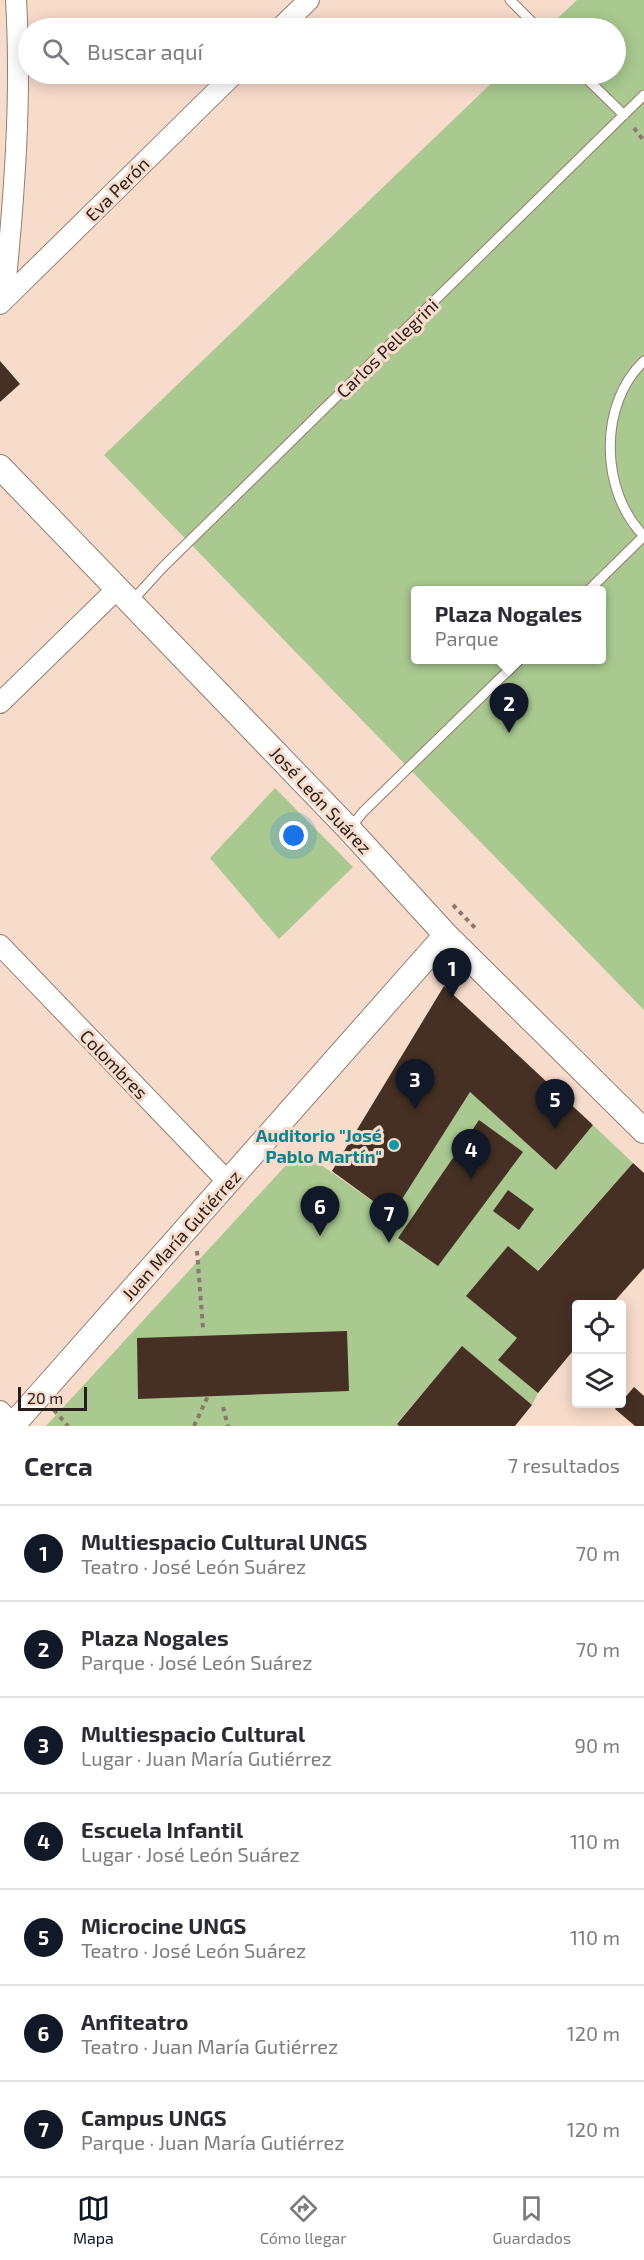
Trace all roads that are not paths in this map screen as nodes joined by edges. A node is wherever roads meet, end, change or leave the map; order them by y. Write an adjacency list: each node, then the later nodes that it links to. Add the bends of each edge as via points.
1 (16, 0): 6 (street)
2 (309, 0): 4 (street)
3 (510, 0): 5 (lane)
4 (290, 18)
5 (528, 18)
6 (18, 30)
7 (19, 84): 12 (street, via 16,171)
8 (224, 84): 12 (street, Eva Perón)
9 (592, 84): 11 (lane)
10 (644, 95): 11 (lane, Carlos Pellegrini)
11 (624, 115): 17 (lane, Carlos Pellegrini, via 163,567)
12 (2, 302)
13 (644, 361): 15 (lane, via 616,405 609,447 615,489)
14 (0, 466): 17 (street, José León Suárez)
15 (644, 536): 16 (lane)
16 (593, 586)
17 (125, 595): 19 (street, Carlos Pellegrini); 20 (street, José León Suárez)
18 (515, 664): 20 (lane)
19 (0, 703)
20 (349, 829): 21 (street, José León Suárez)
21 (446, 935): 23 (street, José León Suárez); 24 (street, Juan María Gutiérrez)
22 (0, 945): 24 (street, Colombres)
23 (644, 1131)
24 (228, 1182): 25 (street, Juan María Gutiérrez)
25 (8, 1420)

